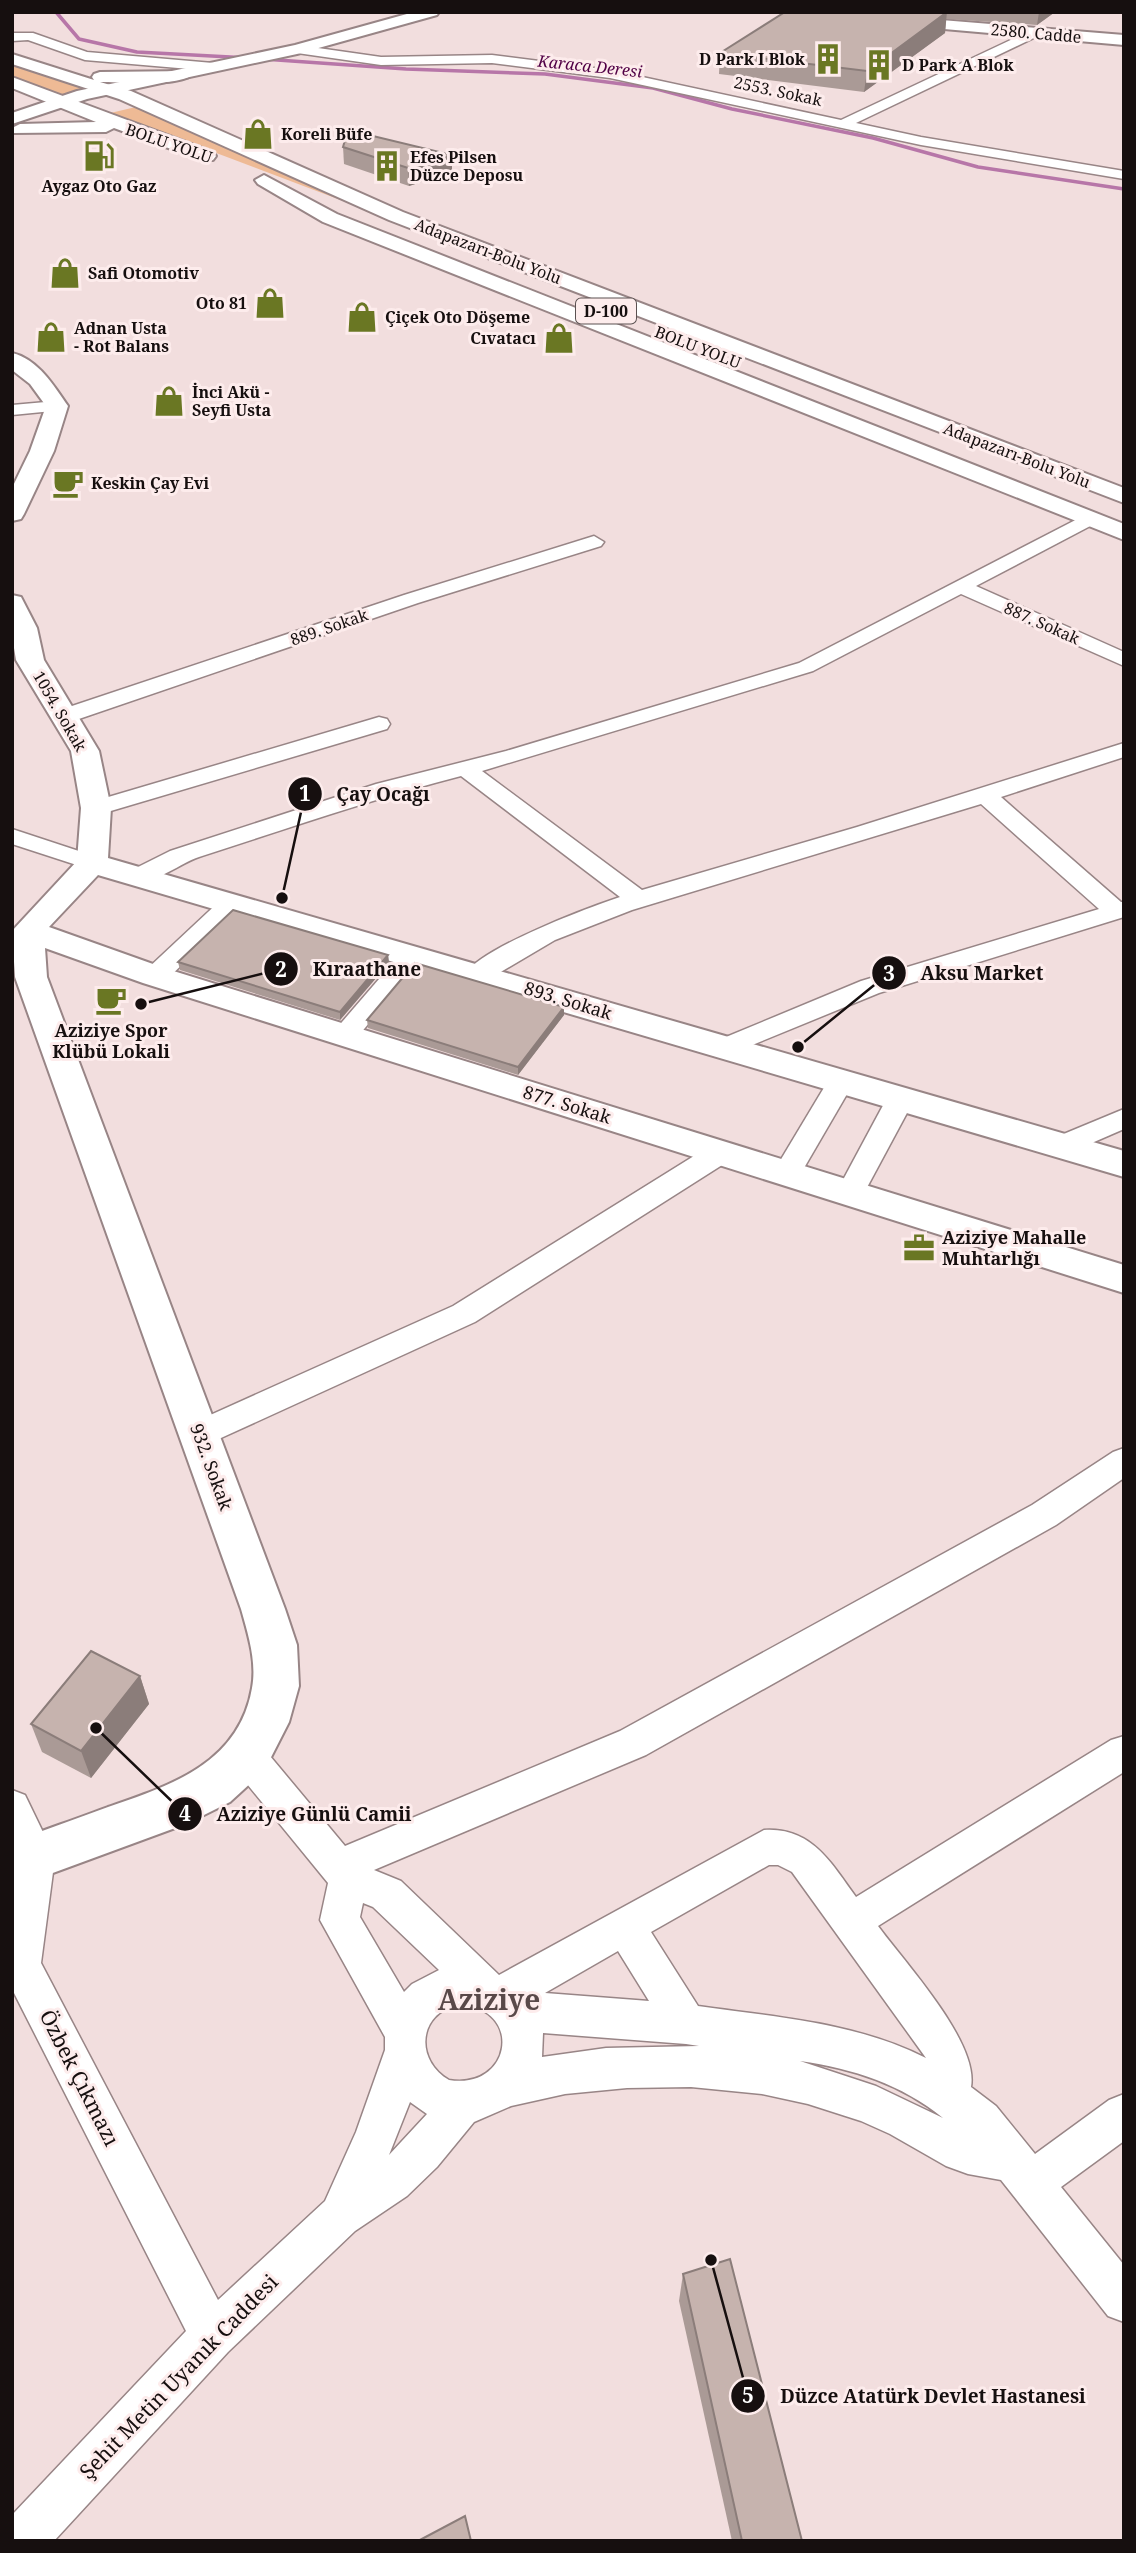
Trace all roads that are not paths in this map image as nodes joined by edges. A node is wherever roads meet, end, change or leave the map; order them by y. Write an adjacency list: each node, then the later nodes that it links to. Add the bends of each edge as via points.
1 (432, 12): 6 (main road)
2 (875, 20): 3 (main road, 2580. Cadde)
3 (1034, 33): 5 (main road, 2580. Cadde); 17 (street)
4 (12, 37): 8 (street, via 29,36 85,56)
5 (1124, 40)
6 (287, 52): 8 (main road); 13 (main road); 17 (street, 2553. Sokak, via 380,61 492,59 610,74)
7 (12, 59): 9 (main road, Adapazarı-Bolu Yolu / D-100)
8 (220, 66): 13 (main road)
9 (55, 71): 12 (main road, Adapazarı-Bolu Yolu / D-100); 13 (main road, via 141,78)
10 (12, 82): 11 (main road, D-100)
11 (29, 89): 15 (main road, D-100); 16 (main road)
12 (109, 90): 13 (main road); 14 (main road, Adapazarı-Bolu Yolu / D-100); 15 (main road)
13 (180, 92): 14 (main road, Adapazarı-Bolu Yolu / D-100); 14 (main road); 20 (main road, Adapazarı-Bolu Yolu / D-100)
14 (137, 100): 15 (main road)
15 (75, 108): 18 (main road); 18 (main road); 19 (main road, BOLU YOLU / D-100)
16 (12, 111)
17 (845, 123): 22 (street, 2553. Sokak)
18 (15, 126): 19 (main road)
19 (123, 127): 21 (main road, BOLU YOLU / D-100)
20 (223, 138): 26 (main road, via 398,199); 27 (main road, Adapazarı-Bolu Yolu / D-100, via 396,216)
21 (244, 169): 29 (main road, BOLU YOLU / D-100); 30 (main road, via 330,218)
22 (1124, 175)
23 (12, 359): 24 (main road, via 38,379)
24 (57, 406): 25 (street); 28 (main road, via 43,451)
25 (12, 410)
26 (1124, 478)
27 (1124, 496)
28 (12, 514)
29 (1124, 514)
30 (1089, 519): 31 (main road); 33 (street)
31 (1124, 533)
32 (594, 542): 37 (street, 889. Sokak)
33 (960, 586): 36 (street, 887. Sokak); 40 (street, via 806,667)
34 (12, 603): 35 (main road, 1054. Sokak, via 24,628)
35 (21, 659): 37 (main road, 1054. Sokak)
36 (1124, 660)
37 (65, 716): 42 (main road, 1054. Sokak, via 85,751)
38 (379, 724): 42 (street)
39 (1124, 750): 41 (street)
40 (464, 768): 45 (street, via 178,856); 46 (street)
41 (986, 796): 46 (street); 48 (street)
42 (96, 808): 44 (main road, 1054. Sokak)
43 (12, 836): 44 (street, 893. Sokak)
44 (92, 863): 45 (main road, 893. Sokak); 49 (main road)
45 (138, 876): 47 (main road, 893. Sokak)
46 (638, 899): 51 (street, via 552,933)
47 (232, 903): 50 (main road, 893. Sokak); 52 (street)
48 (1120, 910): 54 (street, via 870,987)
49 (17, 933): 52 (main road, 877. Sokak); 64 (main road, 932. Sokak)
50 (413, 955): 51 (main road, 893. Sokak); 53 (street)
51 (478, 974): 54 (main road, 893. Sokak)
52 (155, 976): 53 (main road, 877. Sokak)
53 (345, 1035): 59 (main road, 877. Sokak)
54 (723, 1048): 55 (main road, 893. Sokak)
55 (841, 1082): 56 (main road, 893. Sokak); 61 (street)
56 (901, 1098): 58 (main road, 893. Sokak); 62 (street)
57 (1124, 1118): 58 (street)
58 (1064, 1144): 60 (main road, 893. Sokak)
59 (720, 1153): 61 (main road, 877. Sokak); 64 (street, via 464,1314)
60 (1124, 1164)
61 (787, 1173): 62 (main road, 877. Sokak)
62 (850, 1193): 63 (main road, 877. Sokak)
63 (1124, 1279)
64 (199, 1434): 67 (main road, 932. Sokak, via 274,1645 276,1686 266,1722)
65 (1124, 1461): 70 (street, via 1044,1515 633,1743)
66 (1124, 1752): 71 (street)
67 (247, 1756): 69 (main road, 932. Sokak, via 213,1787 169,1808); 70 (street)
68 (12, 1807): 69 (street)
69 (24, 1861): 73 (street, Özbek Çıkmazı)
70 (344, 1873): 74 (street, via 387,1894); 76 (street, via 340,1920)
71 (850, 1922): 72 (street, via 805,1859 779,1847 764,1848); 78 (street, via 944,2050 953,2070)
72 (625, 1926): 74 (street); 75 (street)
73 (17, 1968): 84 (street, Özbek Çıkmazı)
74 (500, 1998): 75 (street); 76 (street, via 464,1983 444,1988 426,1998 413,2014); 77 (street, via 522,2030 523,2050 516,2071)
75 (686, 2024): 78 (street, via 870,2055 909,2071)
76 (405, 2044): 79 (street, via 411,2074 425,2090 443,2100); 82 (street, Şehit Metin Uyanık Caddesi, via 389,2106)
77 (503, 2087): 79 (street, via 484,2099); 81 (street, via 620,2068 716,2067 762,2073 854,2098 966,2152)
78 (948, 2095): 81 (street, via 981,2121)
79 (463, 2103): 82 (street, Şehit Metin Uyanık Caddesi, via 393,2182)
80 (1124, 2115): 81 (street)
81 (1020, 2172): 83 (street)
82 (340, 2216): 84 (street, Şehit Metin Uyanık Caddesi)
83 (1124, 2300)
84 (212, 2336): 85 (street, Şehit Metin Uyanık Caddesi)
85 (21, 2541)

